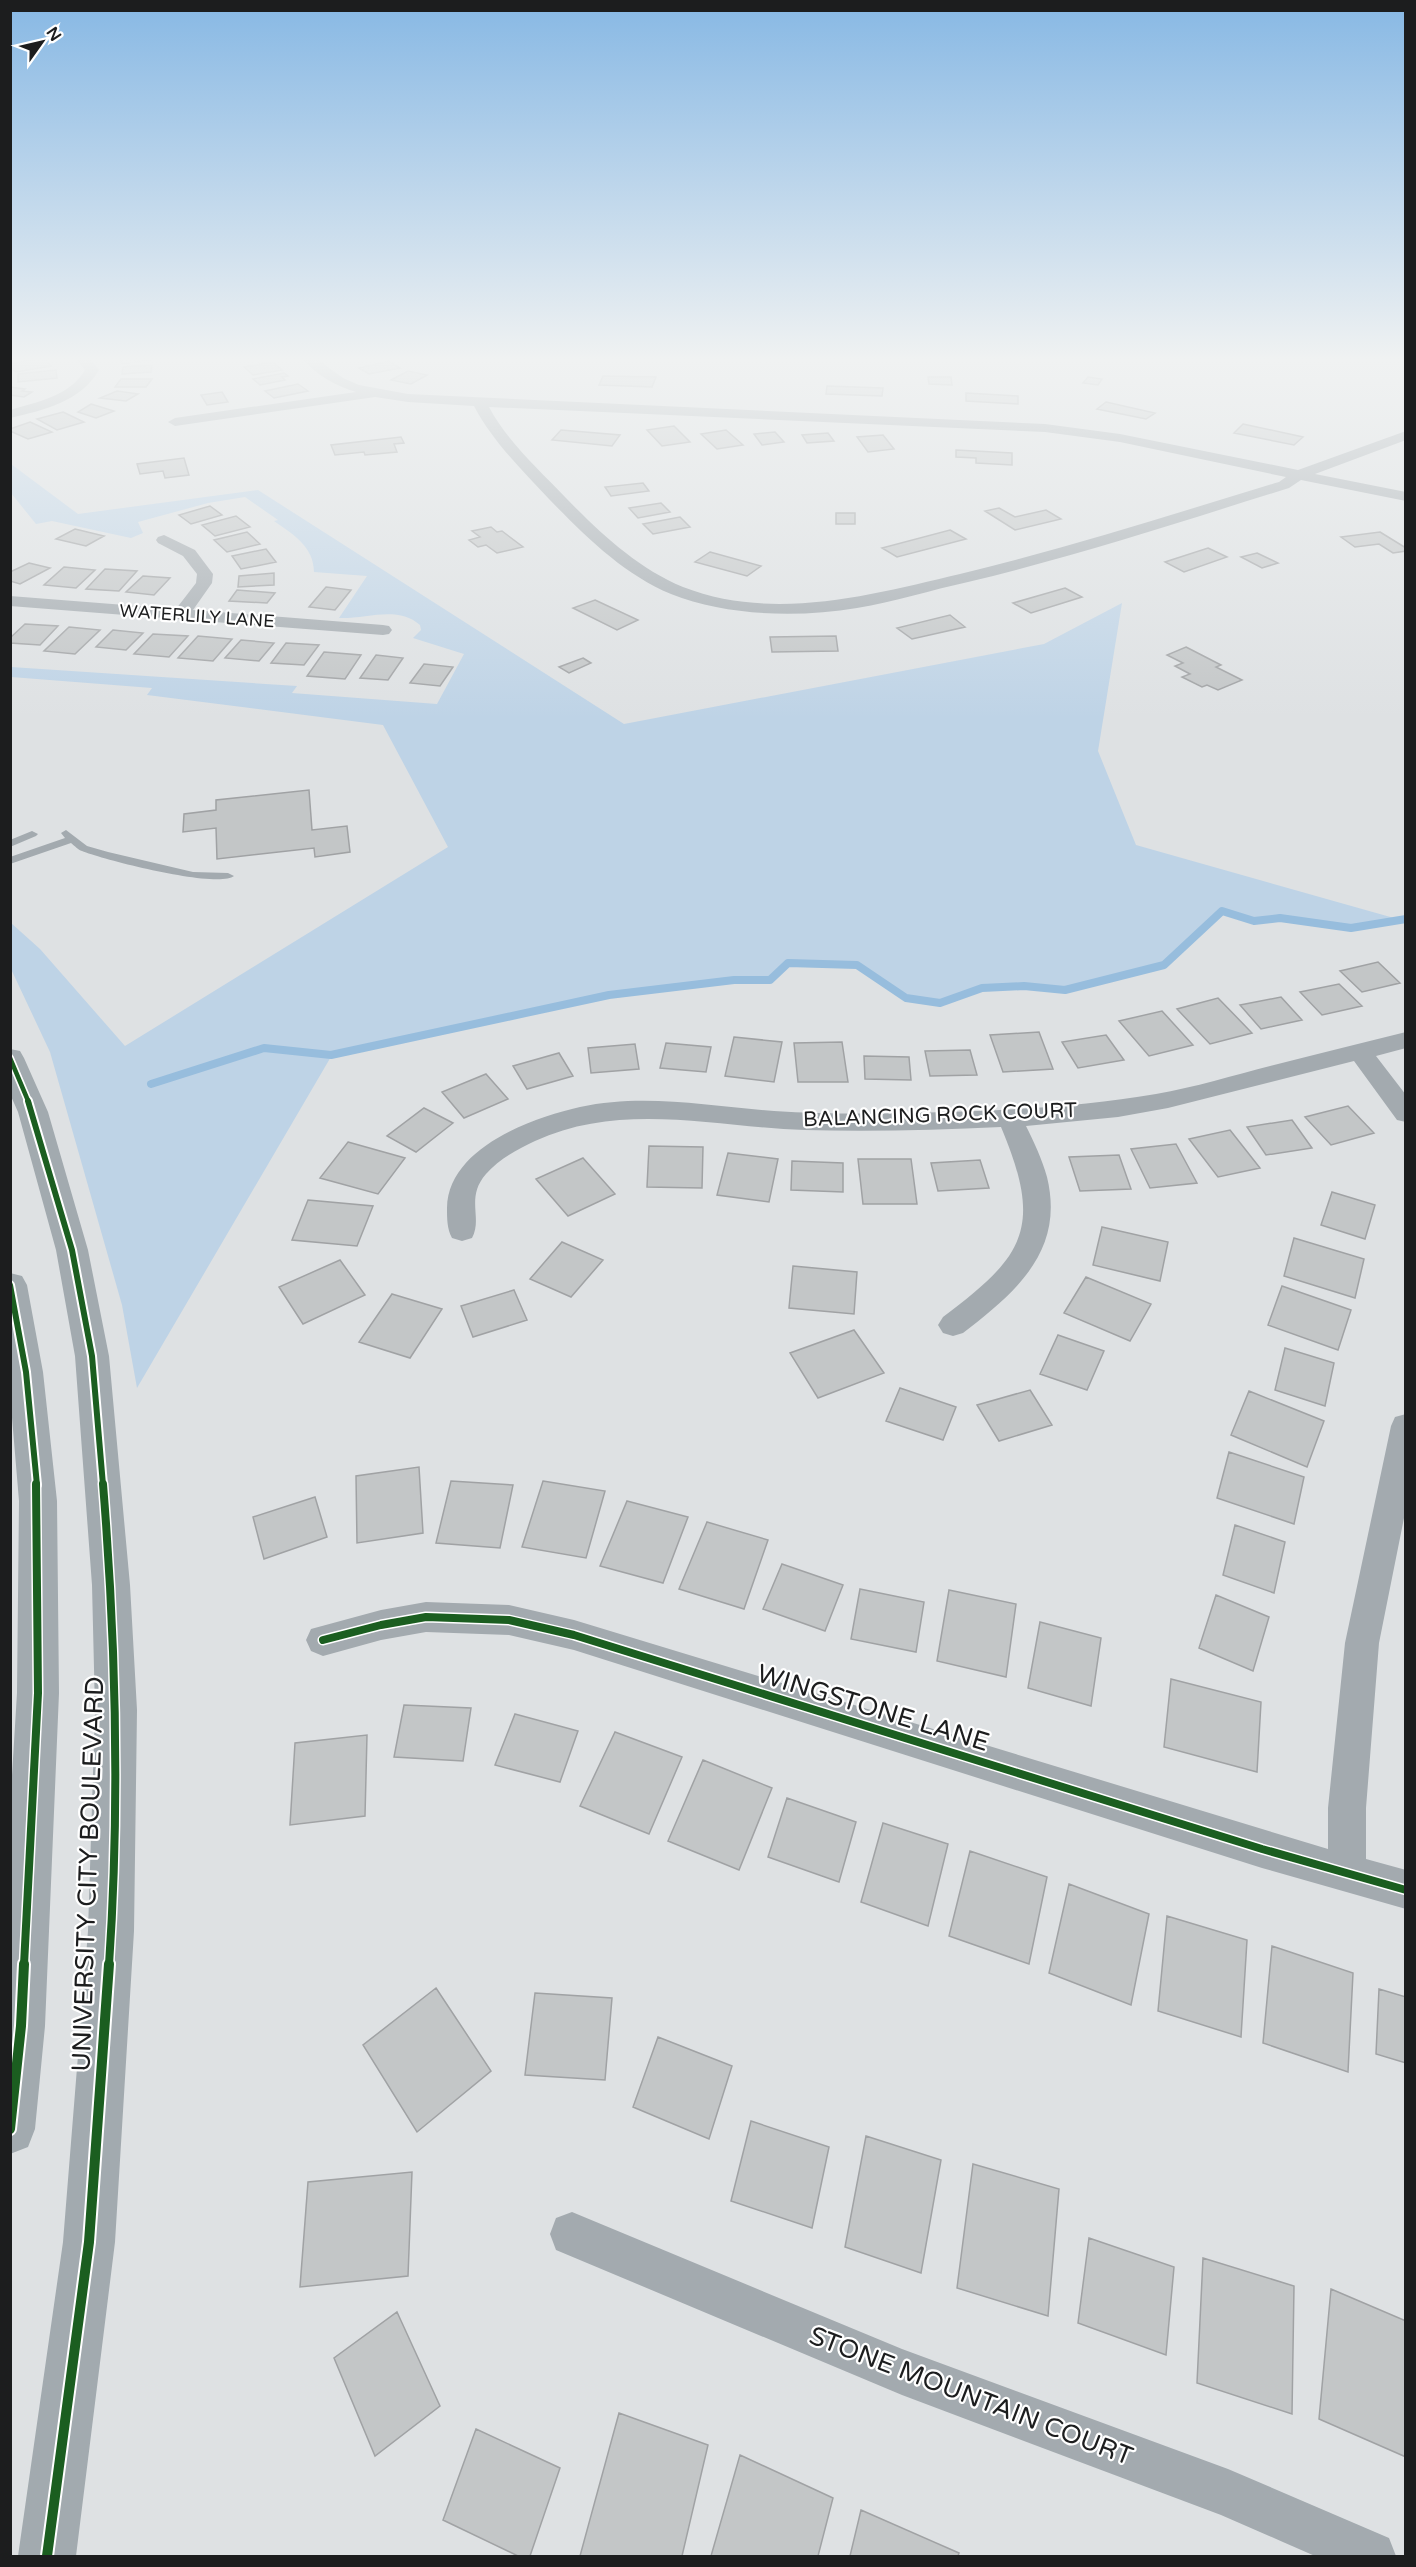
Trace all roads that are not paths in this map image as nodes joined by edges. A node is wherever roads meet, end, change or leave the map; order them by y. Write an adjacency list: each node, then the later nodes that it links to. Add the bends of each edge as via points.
1 (539, 479): 2 (street, via 604,543 666,585 699,597 808,607 848,604 969,578 1194,514 1284,485)
2 (1292, 479)
3 (1311, 479): 4 (street)
4 (1406, 497)
5 (164, 540): 7 (street, via 189,553 205,574 204,583)
6 (10, 601): 7 (street, WATERLILY LANE)
7 (181, 614): 8 (street, WATERLILY LANE)
8 (383, 630)
9 (32, 834): 10 (lane)
10 (10, 844)
11 (10, 861): 12 (lane, via 69,836 83,848 163,869 208,877)
12 (228, 876)
13 (1406, 1040): 14 (street, BALANCING ROCK COURT)
14 (1360, 1052): 16 (street); 17 (street, BALANCING ROCK COURT, via 1153,1103)
15 (10, 1058): 27 (main road, UNIVERSITY CITY BOULEVARD, via 33,1112 72,1250 92,1356 111,1585 116,1710 111,1931 101,2094 86,2265)
16 (1406, 1114)
17 (1010, 1117): 18 (street, BALANCING ROCK COURT, via 817,1121 650,1108 578,1116 534,1132 484,1160 468,1178 459,1206); 20 (street, via 1035,1184 1037,1212 1030,1242 1019,1266)
18 (462, 1231)
19 (10, 1285): 25 (main road, via 26,1372 38,1502 38,1681 21,2026)
20 (953, 1324)
21 (1406, 1426): 23 (street, via 1362,1643 1347,1808)
22 (323, 1640): 23 (street, WINGSTONE LANE, via 426,1617 509,1620 574,1635)
23 (1347, 1872): 24 (street, WINGSTONE LANE)
24 (1406, 1890)
25 (10, 2129)
26 (572, 2234): 28 (street, STONE MOUNTAIN COURT, via 902,2372 1228,2493)
27 (47, 2556)
28 (1371, 2556)

